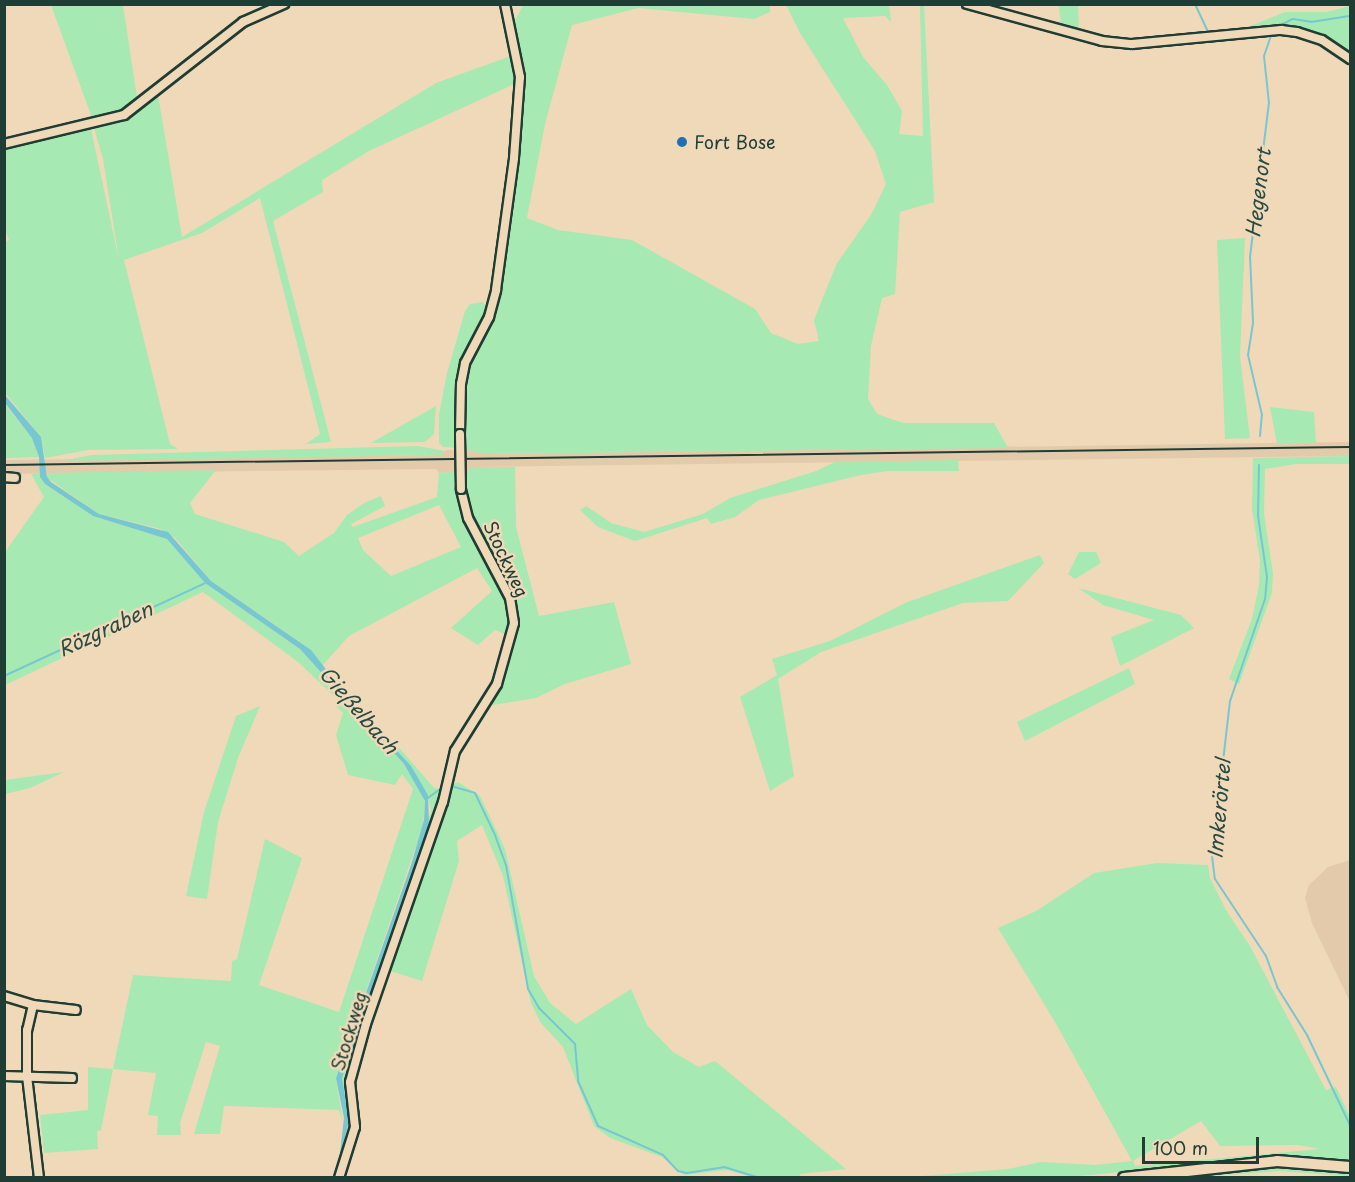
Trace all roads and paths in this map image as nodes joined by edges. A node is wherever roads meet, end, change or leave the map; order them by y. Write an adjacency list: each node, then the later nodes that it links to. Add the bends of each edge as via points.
1 (284, 4): 5 (street, via 243,22 124,115)
2 (505, 4): 16 (street, Stockweg, bridge, via 520,77 514,158 496,290 461,384 460,434 461,489 468,518 510,598 514,623 497,684 455,751 442,802 366,1024 350,1082 355,1127)
3 (967, 4): 4 (street, via 1102,41 1132,44 1281,30 1322,40)
4 (1350, 59)
5 (4, 144)
6 (4, 477): 7 (street)
7 (15, 478)
8 (4, 996): 9 (street)
9 (33, 1005): 10 (street); 12 (street, via 26,1037)
10 (76, 1010)
11 (4, 1076): 12 (street)
12 (27, 1076): 13 (street); 15 (street)
13 (72, 1078)
14 (1350, 1167): 17 (main road, via 1277,1161)
15 (39, 1178)
16 (339, 1178)
17 (1124, 1178)

